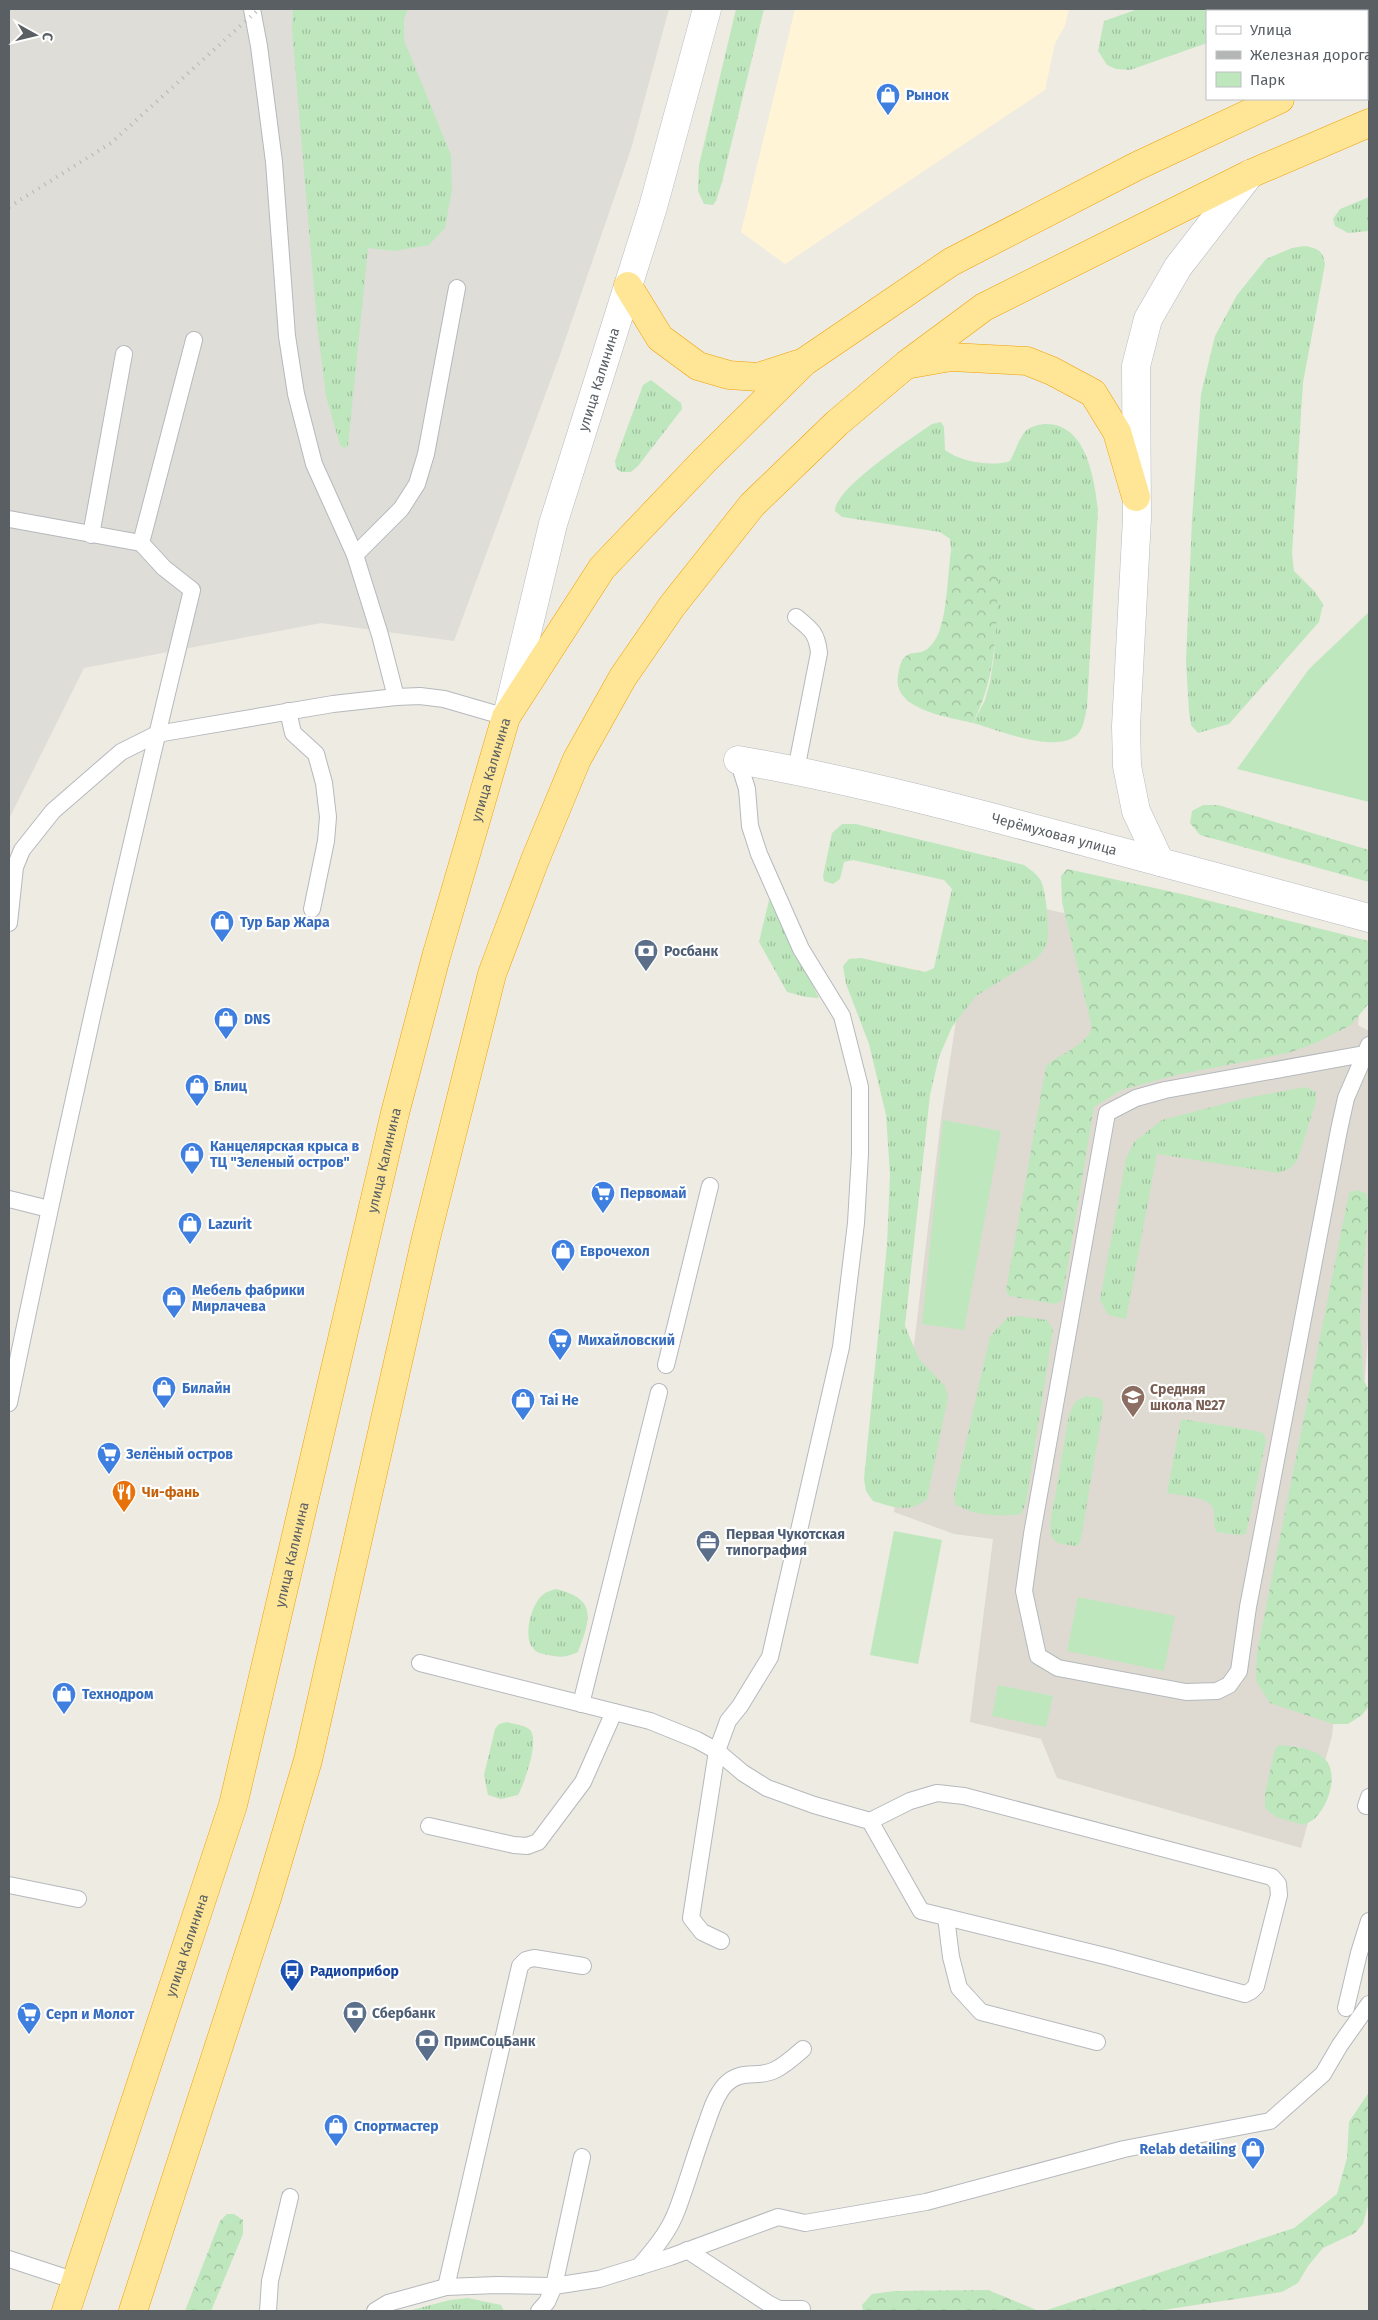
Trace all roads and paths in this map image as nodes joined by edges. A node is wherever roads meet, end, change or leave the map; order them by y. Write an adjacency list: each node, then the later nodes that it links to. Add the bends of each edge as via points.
1 (252, 9): 16 (lane, via 274,162 287,336 296,394 314,464)
2 (707, 9): 6 (main road, улица Калинина, via 676,128)
3 (1278, 100): 10 (highway, via 1137,166 951,262)
4 (1369, 123): 5 (highway)
5 (1250, 174): 11 (highway, via 984,307); 12 (main road, via 1178,267 1148,320 1136,366)
6 (628, 286): 10 (highway, via 660,338 698,366 728,375 758,377); 20 (main road, улица Калинина, via 552,524)
7 (456, 288): 16 (lane, via 426,454 417,484 401,508)
8 (194, 340): 15 (lane)
9 (124, 354): 14 (lane)
10 (804, 362): 20 (highway, via 602,568)
11 (907, 364): 12 (highway, via 951,357 1027,361 1093,393 1117,432); 61 (highway, via 837,423 752,506 672,606 623,677 577,759 535,860 492,974 426,1238 308,1760 267,1898)
12 (1136, 497): 24 (main road, via 1127,766 1136,811)
13 (9, 519): 14 (lane)
14 (91, 535): 15 (lane)
15 (140, 543): 21 (lane, via 192,590)
16 (355, 555): 18 (lane)
17 (796, 617): 23 (lane, via 811,629 818,640 819,653)
18 (396, 697): 19 (lane); 20 (lane, via 444,699)
19 (288, 711): 21 (lane); 25 (lane, via 293,733 316,754 324,783 328,817 326,841)
20 (506, 717): 56 (highway, улица Калинина, via 436,957 395,1113 233,1805)
21 (157, 734): 27 (lane, via 121,752 52,811 22,850 15,867); 31 (lane)
22 (738, 760): 23 (main road, Черёмуховая улица); 38 (lane, via 746,789 750,826 759,854 802,950 842,1016 860,1087 860,1154 842,1347 770,1657 728,1722)
23 (796, 770): 24 (main road, Черёмуховая улица)
24 (1160, 862): 26 (main road, Черёмуховая улица)
25 (312, 909)
26 (1369, 918)
27 (9, 923)
28 (1367, 1050): 28 (lane, via 1165,1090 1136,1098 1107,1112 1024,1591 1038,1656 1058,1668 1186,1692 1217,1691 1229,1685 1239,1671 1250,1597 1338,1130 1346,1098)
29 (710, 1186): 32 (lane)
30 (9, 1199): 31 (lane)
31 (49, 1209): 34 (lane)
32 (666, 1364)
33 (659, 1392): 36 (lane)
34 (9, 1403)
35 (420, 1663): 36 (lane)
36 (581, 1704): 37 (lane)
37 (614, 1712): 38 (lane, via 675,1730); 40 (lane, via 583,1782 538,1842 514,1845)
38 (717, 1751): 39 (lane, via 743,1774 767,1788 814,1806); 45 (lane, via 691,1918 702,1932)
39 (870, 1821): 43 (lane, via 921,1911); 43 (lane, via 910,1801 937,1793 964,1796 1272,1877 1278,1884 1279,1895 1256,1986 1245,1994)
40 (430, 1826)
41 (9, 1885): 42 (lane)
42 (78, 1899)
43 (946, 1917): 49 (lane, via 959,1988 981,2012)
44 (1369, 1921): 48 (lane)
45 (721, 1941)
46 (583, 1966): 58 (lane, via 534,1958 520,1966)
47 (1369, 2004): 53 (lane, via 1324,2074 1270,2121 1124,2150 926,2202 805,2223 778,2217)
48 (1346, 2008)
49 (1097, 2042)
50 (803, 2050): 55 (lane, via 774,2070 744,2074 725,2085 715,2100 676,2211 660,2242)
51 (582, 2157): 57 (lane)
52 (290, 2197): 62 (lane, via 270,2281)
53 (687, 2250): 55 (lane); 59 (lane, via 769,2304 779,2309)
54 (9, 2259): 56 (lane)
55 (637, 2268): 57 (lane, via 599,2280)
56 (76, 2281): 60 (highway, улица Калинина)
57 (554, 2286): 58 (lane, via 497,2284); 64 (lane); 65 (lane)
58 (446, 2287): 63 (lane, via 388,2303)
59 (802, 2308)
60 (66, 2311)
61 (133, 2311)
62 (268, 2311)
63 (375, 2311)
64 (539, 2311)
65 (556, 2311)

